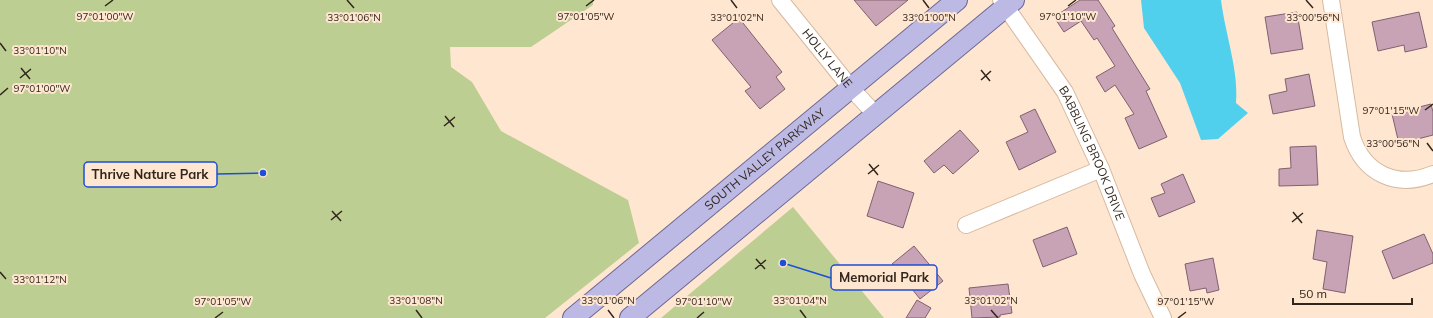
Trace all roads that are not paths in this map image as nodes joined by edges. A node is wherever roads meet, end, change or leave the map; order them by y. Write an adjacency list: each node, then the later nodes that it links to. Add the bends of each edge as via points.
1 (780, 0): 5 (street, HOLLY LANE)
2 (957, 0): 5 (main road, SOUTH VALLEY PARKWAY)
3 (1331, 0): 8 (street, via 1356,150 1371,168 1391,179 1406,181)
4 (1007, 2): 6 (main road); 7 (street, BABBLING BROOK DRIVE, via 1066,92)
5 (851, 88): 6 (street, HOLLY LANE); 10 (main road, SOUTH VALLEY PARKWAY)
6 (876, 115): 11 (main road)
7 (1101, 169): 9 (street); 12 (street, BABBLING BROOK DRIVE, via 1142,274)
8 (1433, 174)
9 (966, 225)
10 (573, 318)
11 (630, 318)
12 (1163, 318)

